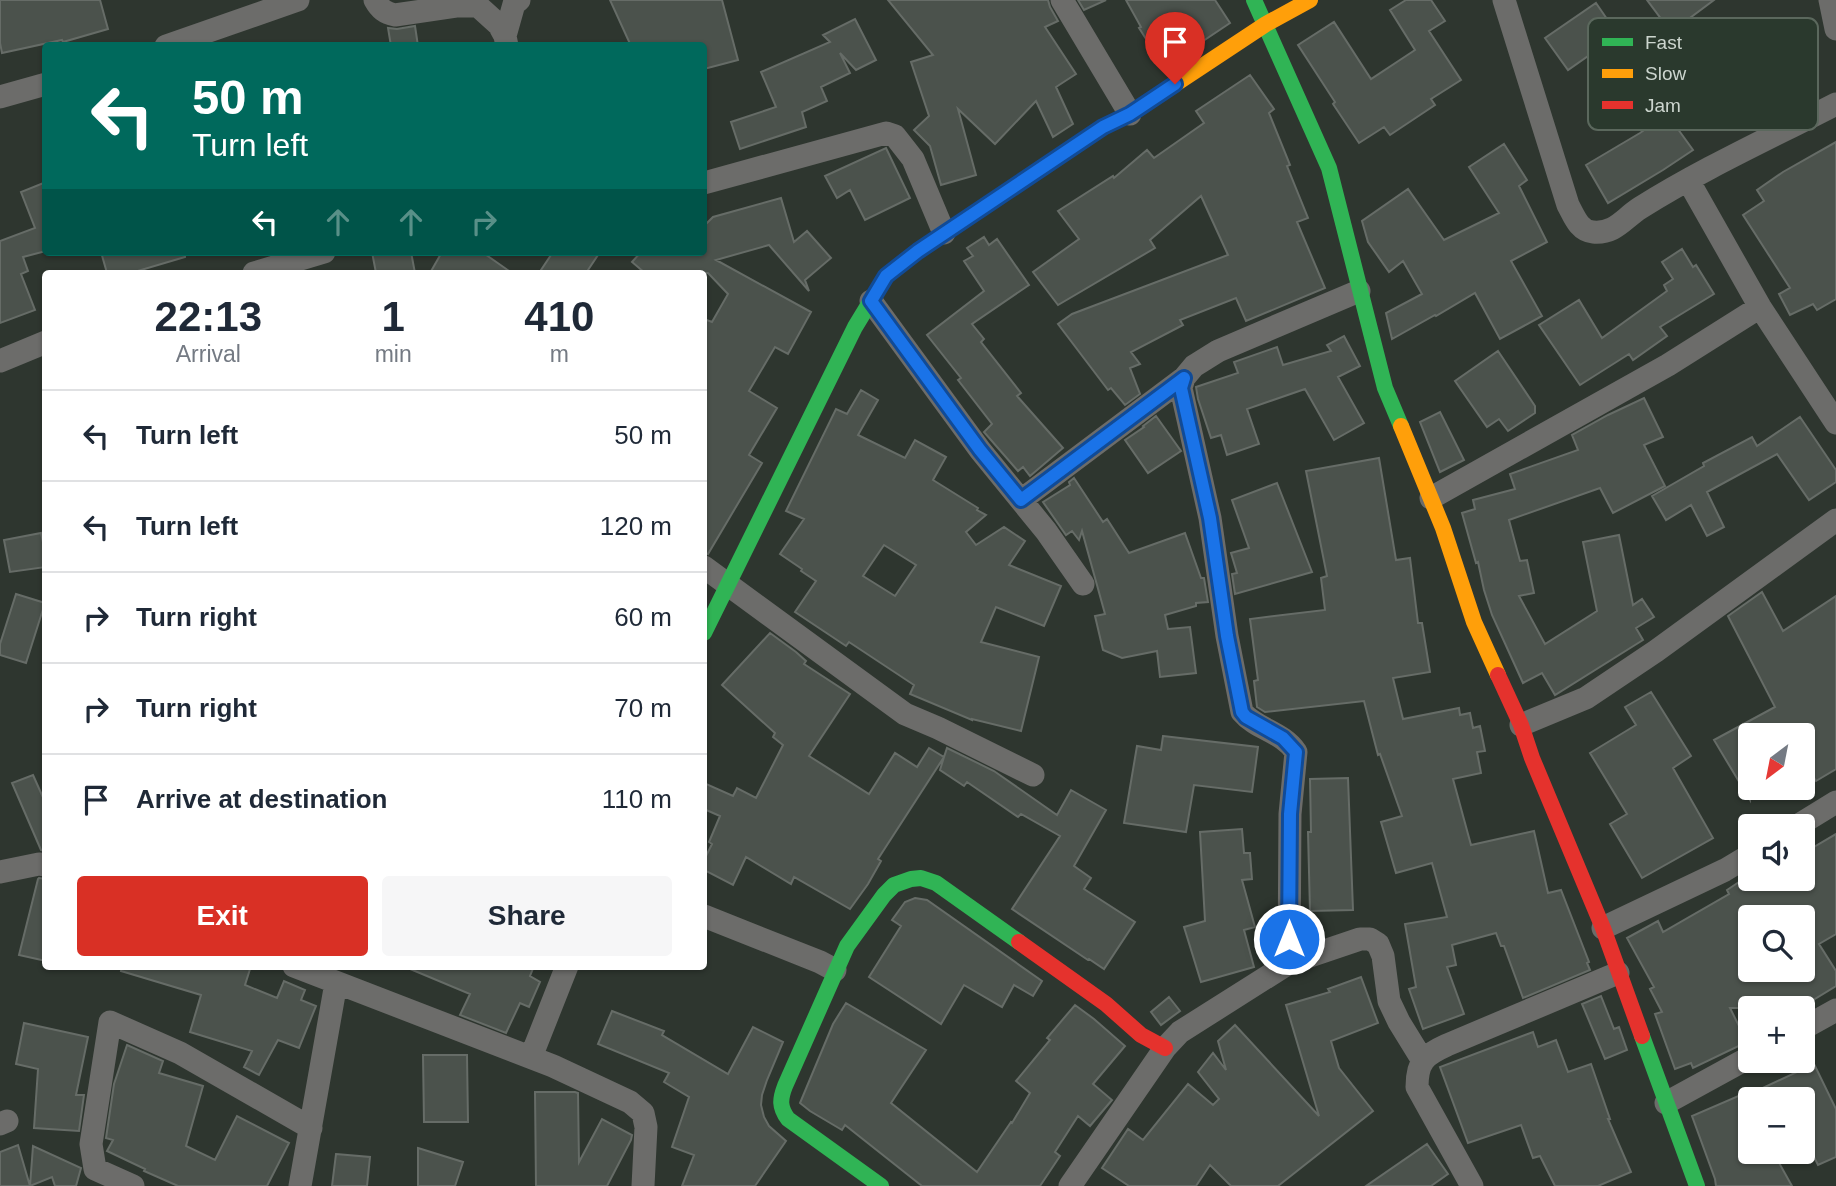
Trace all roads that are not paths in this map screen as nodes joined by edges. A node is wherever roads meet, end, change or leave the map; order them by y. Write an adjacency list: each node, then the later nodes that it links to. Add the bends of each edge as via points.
1 (299, 0): 13 (street)
2 (376, 0): 9 (street, via 395,15)
3 (1062, 0): 18 (street)
4 (1254, 0): 10 (street)
5 (1310, 0): 10 (street)
6 (1504, 0): 20 (street, via 1568,205 1580,226 1591,232 1618,226)
7 (1830, 0): 11 (street)
8 (517, 2): 9 (street); 12 (street)
9 (478, 6): 12 (street, via 499,25)
10 (1266, 24): 18 (street); 25 (street, via 1329,168)
11 (1836, 29)
12 (506, 41)
13 (178, 42)
14 (42, 85): 15 (street)
15 (0, 97)
16 (1836, 104): 17 (street)
17 (1818, 113)
18 (1130, 114): 22 (street, via 1103,127)
19 (1785, 130): 20 (street)
20 (1688, 180): 27 (street)
21 (707, 182): 22 (street, via 886,133 895,136 913,159)
22 (944, 233): 26 (street, via 886,276)
23 (311, 256): 24 (street)
24 (264, 270)
25 (1359, 291): 30 (street, via 1218,351); 32 (street, via 1385,388)
26 (871, 301): 33 (street); 37 (street)
27 (1760, 307): 31 (street); 32 (street, via 1656,372)
28 (42, 344): 29 (street)
29 (0, 361)
30 (1184, 378): 33 (street); 48 (street, via 1181,388 1210,518 1242,712 1283,738 1296,752 1290,814)
31 (1836, 423)
32 (1431, 498): 39 (street, via 1474,622)
33 (1021, 500): 36 (street)
34 (1836, 520): 39 (street, via 1586,698)
35 (707, 569): 37 (street)
36 (1083, 584)
37 (727, 585): 38 (street); 40 (street, via 905,714)
38 (707, 627)
39 (1521, 725): 47 (street)
40 (1033, 775)
41 (1836, 802): 42 (street)
42 (1815, 815)
43 (1738, 862): 47 (street)
44 (42, 864): 45 (street)
45 (0, 872)
46 (707, 917): 51 (street)
47 (1603, 928): 52 (street)
48 (1289, 963): 56 (street, via 1180,1032); 57 (street, via 1360,939 1374,941 1383,956 1389,1001)
49 (304, 970): 53 (street)
50 (565, 970): 58 (street)
51 (835, 970): 56 (street, via 884,895 894,885 921,878 936,883 1111,1009 1141,1036); 65 (street, via 785,1086 781,1111)
52 (1618, 973): 57 (street); 60 (street)
53 (336, 983): 58 (street); 61 (street)
54 (1836, 1010): 55 (street)
55 (1815, 1022)
56 (1166, 1048): 66 (street)
57 (1422, 1051): 67 (street, via 1417,1087)
58 (531, 1057): 64 (street, via 630,1102 643,1113)
59 (1738, 1064): 60 (street)
60 (1666, 1103): 68 (street)
61 (312, 1128): 62 (street, via 180,1053 110,1022 91,1144 95,1169); 63 (street)
62 (133, 1186)
63 (300, 1186)
64 (643, 1186)
65 (881, 1186)
66 (1070, 1186)
67 (1472, 1186)
68 (1697, 1186)

